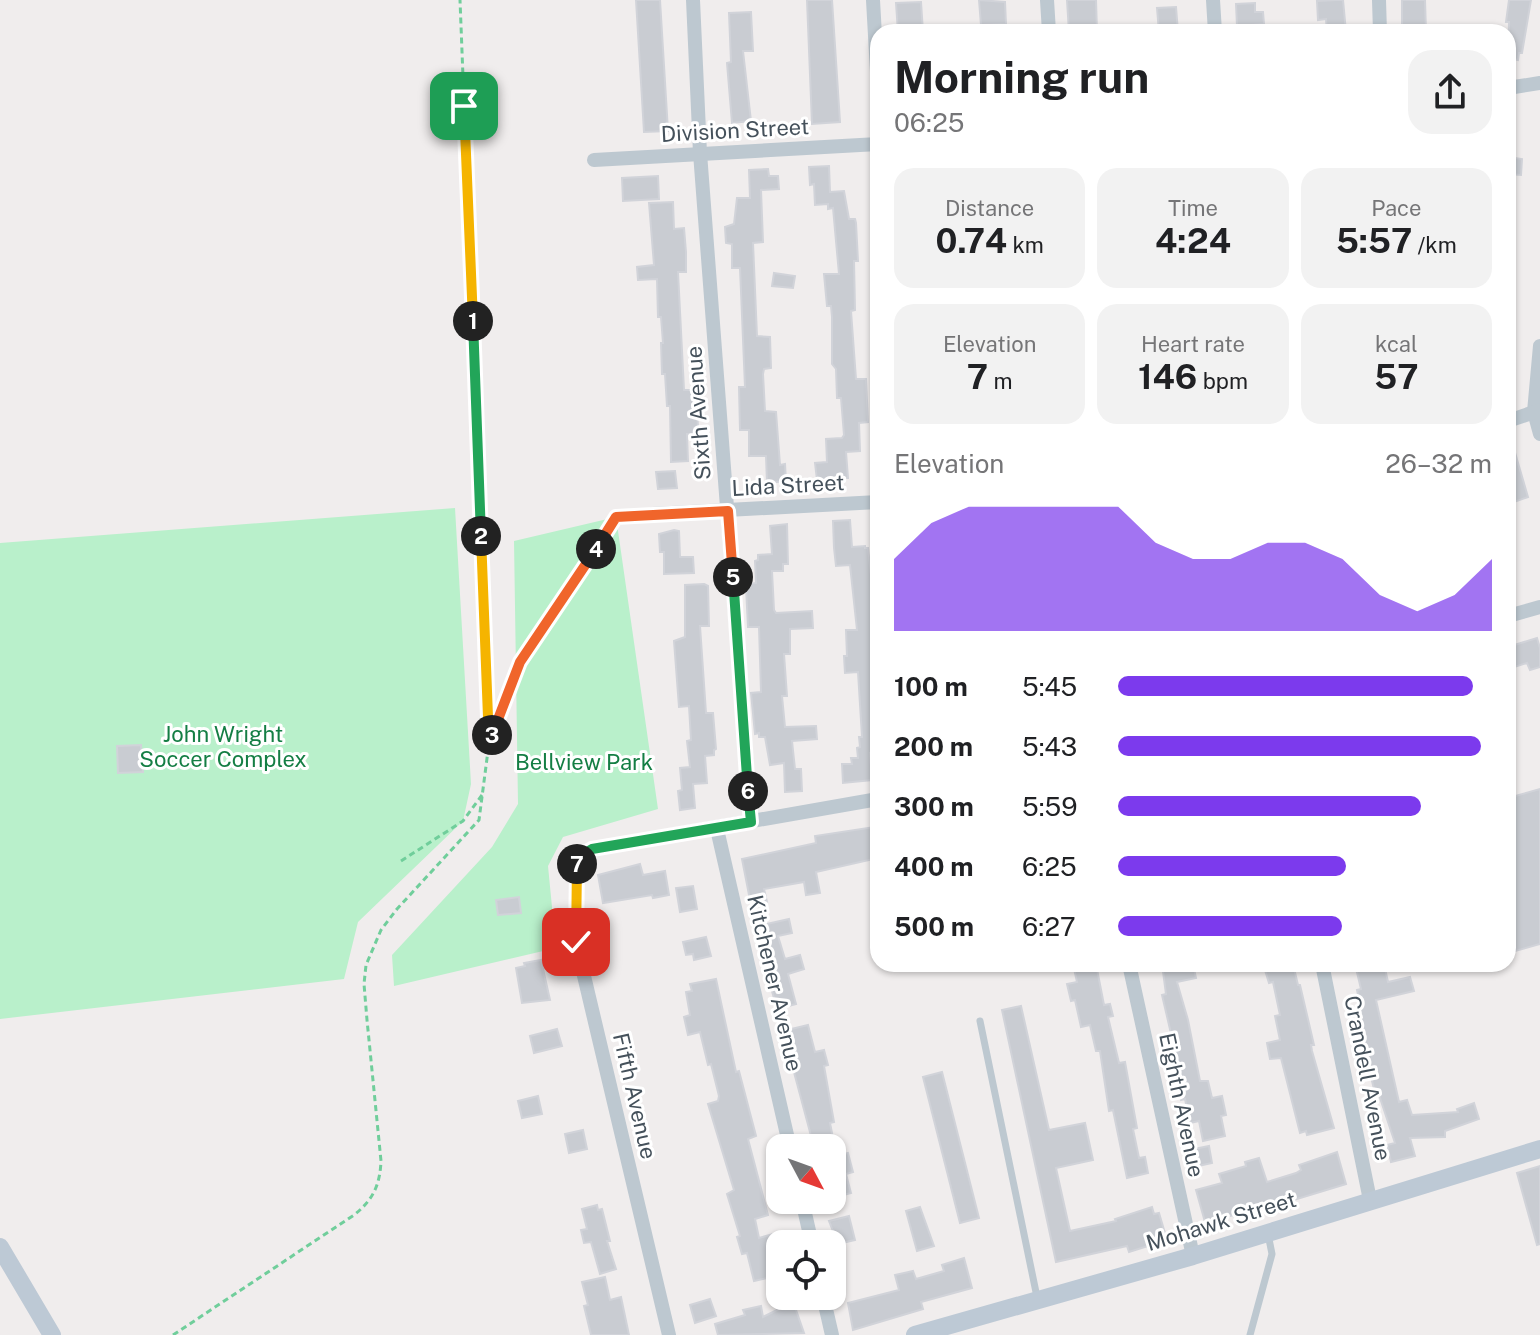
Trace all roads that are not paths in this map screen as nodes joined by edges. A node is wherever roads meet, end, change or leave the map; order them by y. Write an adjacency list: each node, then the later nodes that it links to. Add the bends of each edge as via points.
1 (693, 0): 13 (street, Sixth Avenue)
2 (873, 0): 6 (street)
3 (1047, 0): 7 (street)
4 (1213, 0): 8 (street)
5 (1379, 0): 9 (street)
6 (874, 24)
7 (1048, 24)
8 (1214, 24)
9 (1380, 24)
10 (1540, 83): 11 (street)
11 (1516, 87)
12 (870, 144): 13 (street, Division Street)
13 (700, 153): 14 (street, Division Street); 20 (street, Sixth Avenue)
14 (594, 160)
15 (1540, 346): 16 (street)
16 (1537, 411): 17 (street); 18 (street)
17 (1516, 418)
18 (1540, 434)
19 (870, 502): 20 (street, Lida Street)
20 (728, 511): 21 (street, Lida Street); 25 (street, Sixth Avenue)
21 (653, 514)
22 (1540, 607): 23 (street)
23 (1516, 614)
24 (870, 800): 25 (street)
25 (751, 822): 26 (street)
26 (717, 829): 30 (street, Kitchener Avenue); 39 (street, Fifth Avenue, via 592,849 576,866 576,942)
27 (1131, 972): 35 (street, Eighth Avenue)
28 (1324, 972): 32 (street, Crandell Avenue)
29 (980, 1021): 36 (lane)
30 (787, 1134)
31 (1540, 1149): 32 (street, Mohawk Street)
32 (1370, 1200): 33 (street, Mohawk Street)
33 (1268, 1232): 35 (street, Mohawk Street); 42 (lane, via 1272,1254)
34 (0, 1247): 38 (street)
35 (1193, 1256): 36 (street, Mohawk Street)
36 (1038, 1300): 41 (street, Mohawk Street)
37 (826, 1310): 40 (street)
38 (52, 1335)
39 (669, 1335)
40 (832, 1335)
41 (915, 1335)
42 (1250, 1335)

